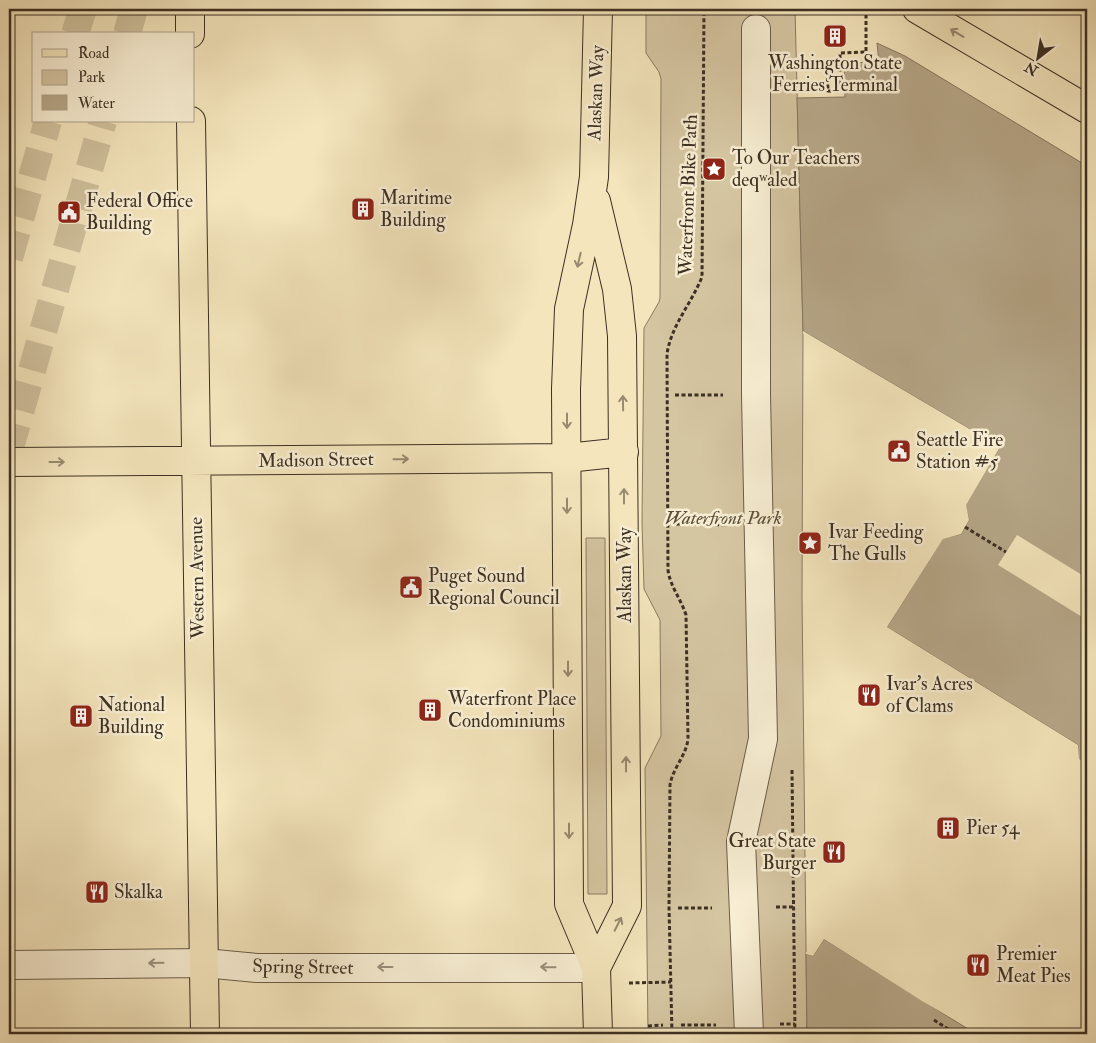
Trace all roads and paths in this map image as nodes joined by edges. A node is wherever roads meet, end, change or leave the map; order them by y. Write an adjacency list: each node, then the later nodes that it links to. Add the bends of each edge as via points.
1 (190, 9): 7 (main road)
2 (598, 9): 11 (main road, Alaskan Way)
3 (704, 9): 22 (path, Waterfront Bike Path, via 702,277 672,333 667,354 668,570 686,615 688,738 685,753 670,785)
4 (866, 9): 8 (path, via 866,52 840,53 840,92 828,91)
5 (917, 9): 9 (main road, one-way to 5)
6 (756, 29): 29 (street, via 756,394 763,739 741,842)
7 (190, 32)
8 (827, 64)
9 (1087, 109)
10 (191, 122): 14 (main road, Western Avenue)
11 (594, 177): 12 (main road, Alaskan Way, one-way to 11, via 620,312 598,214); 13 (main road, Alaskan Way, one-way to 13, via 569,309)
12 (624, 452): 13 (main road, Madison Street); 20 (main road, Alaskan Way, one-way to 12, via 627,906)
13 (567, 458): 14 (main road, Madison Street, one-way to 13); 20 (main road, Alaskan Way, one-way to 20, via 569,904)
14 (195, 461): 15 (main road, Madison Street, one-way to 14); 18 (main road, Western Avenue)
15 (9, 462)
16 (965, 527): 17 (path)
17 (1006, 552)
18 (204, 963): 19 (street, Spring Street, one-way to 19); 20 (street, Spring Street, one-way to 18, via 257,968); 26 (main road, Western Avenue)
19 (9, 965)
20 (596, 968): 27 (main road, Alaskan Way)
21 (647, 982): 22 (path)
22 (671, 982): 28 (path, Waterfront Bike Path)
23 (934, 1020): 30 (path)
24 (663, 1025): 25 (path)
25 (648, 1026)
26 (205, 1034)
27 (598, 1034)
28 (672, 1034)
29 (749, 1034)
30 (956, 1034)

